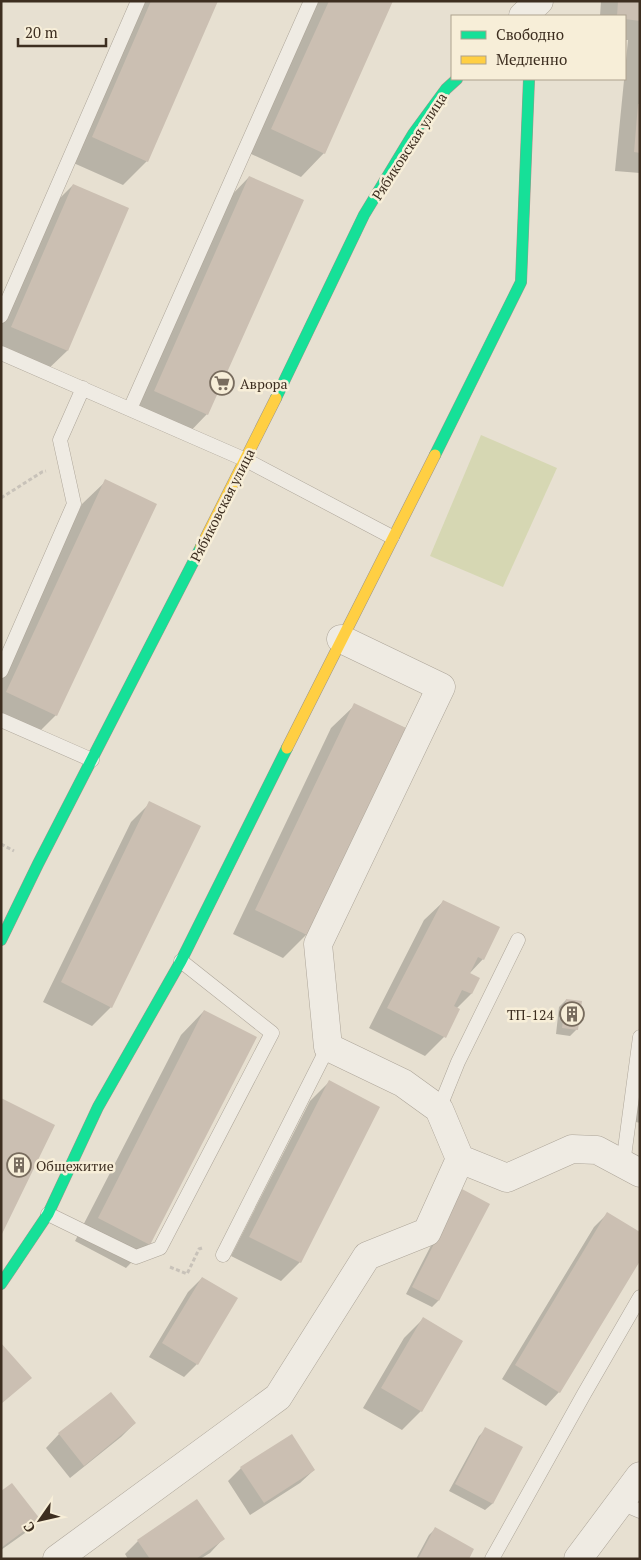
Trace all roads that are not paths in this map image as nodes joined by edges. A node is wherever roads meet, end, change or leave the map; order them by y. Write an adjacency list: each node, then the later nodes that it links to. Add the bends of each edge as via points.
1 (138, 1): 5 (lane)
2 (310, 1): 8 (lane)
3 (456, 80): 9 (street, Рябиковская улица, via 413,134 364,215)
4 (529, 80): 10 (street, via 521,282)
5 (1, 316)
6 (1, 353): 7 (lane)
7 (82, 388): 8 (lane); 12 (lane, via 60,440 74,504)
8 (130, 409): 9 (lane)
9 (246, 460): 10 (lane); 14 (street, Рябиковская улица)
10 (392, 537): 11 (street)
11 (341, 639): 17 (street); 19 (street, via 441,687 318,944)
12 (1, 671)
13 (1, 720): 14 (lane)
14 (92, 760): 15 (street, Рябиковская улица)
15 (1, 940)
16 (518, 940): 20 (lane)
17 (181, 961): 23 (street, via 98,1107); 23 (lane, via 272,1033 165,1240 160,1248 136,1257)
18 (640, 1037): 22 (lane)
19 (328, 1047): 20 (street, via 403,1083); 24 (lane)
20 (439, 1108): 21 (street)
21 (460, 1159): 22 (street, via 507,1178 572,1149 597,1150); 29 (street, via 427,1232 367,1256 278,1396)
22 (631, 1168)
23 (48, 1214): 25 (street)
24 (223, 1254)
25 (1, 1284)
26 (640, 1297): 30 (lane)
27 (640, 1476): 28 (street)
28 (630, 1507): 31 (street)
29 (57, 1559)
30 (492, 1559)
31 (578, 1559)

